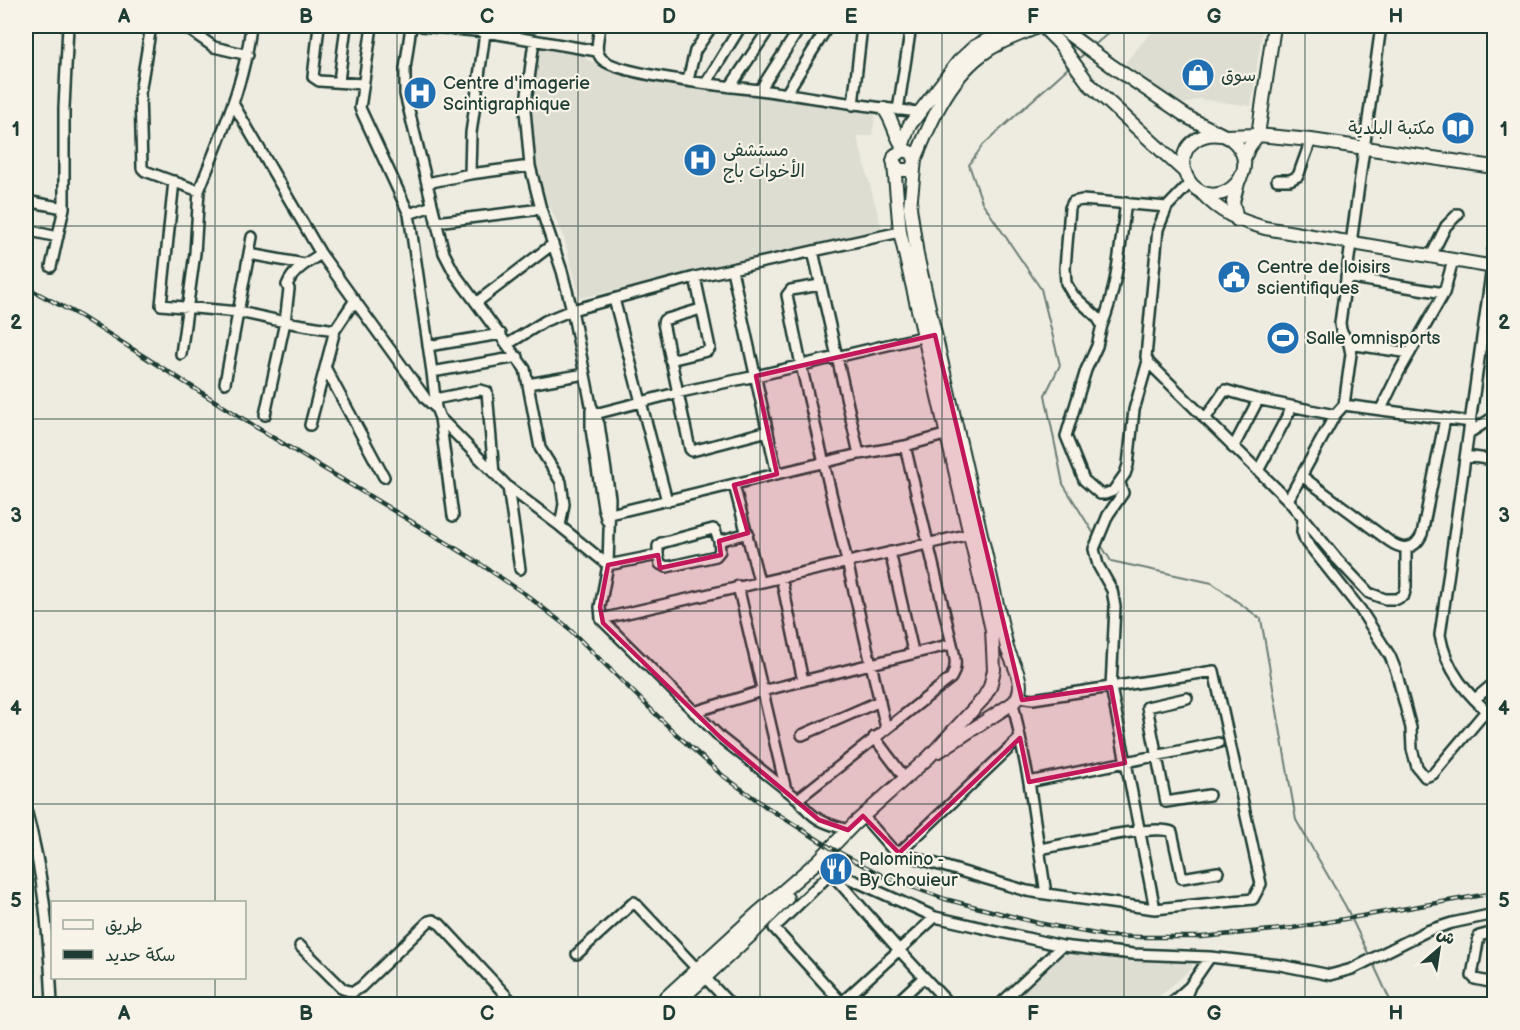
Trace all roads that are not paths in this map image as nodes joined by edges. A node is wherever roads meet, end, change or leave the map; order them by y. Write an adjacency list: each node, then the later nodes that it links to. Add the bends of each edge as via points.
1 (68, 26): 63 (street)
2 (151, 26): 54 (street, via 140,93 142,167)
3 (184, 26): 26 (street, via 214,47)
4 (251, 26): 26 (street)
5 (319, 26): 28 (street, via 313,77 319,81)
6 (346, 26): 28 (street)
7 (372, 26): 30 (street)
8 (411, 26): 56 (street, via 405,94)
9 (422, 26): 23 (street)
10 (600, 26): 25 (street)
11 (712, 26): 27 (street, via 695,51)
12 (741, 26): 29 (street)
13 (771, 26): 31 (street)
14 (801, 26): 32 (street)
15 (828, 26): 33 (street)
16 (862, 26): 35 (street)
17 (911, 26): 37 (street)
18 (1012, 26): 38 (main road, via 974,47)
19 (1274, 26): 41 (main road)
20 (1381, 26): 45 (street)
21 (1040, 27): 47 (main road, via 981,55 961,76 940,105); 52 (main road, via 1060,44 1089,84)
22 (1060, 27): 39 (main road)
23 (486, 29): 24 (street); 51 (street, via 471,133)
24 (534, 41): 25 (street); 49 (street, via 525,110)
25 (597, 51): 27 (street, via 612,65)
26 (248, 55): 34 (street)
27 (688, 80): 29 (street)
28 (339, 81): 30 (street)
29 (706, 83): 31 (street)
30 (363, 84): 65 (street, via 361,113)
31 (730, 87): 32 (street)
32 (760, 90): 33 (street)
33 (786, 94): 35 (street)
34 (234, 105): 57 (street); 78 (street)
35 (853, 105): 36 (street)
36 (884, 109): 37 (street); 44 (main road)
37 (898, 110): 38 (street)
38 (919, 112): 44 (main road)
39 (1182, 113): 40 (main road); 43 (main road)
40 (1223, 135): 41 (main road); 43 (main road, via 1202,136); 46 (main road, via 1239,147)
41 (1258, 135): 42 (main road); 46 (main road)
42 (1311, 140): 45 (main road); 53 (street, via 1298,176)
43 (1191, 143): 52 (main road, via 1185,154)
44 (901, 147): 47 (main road, via 909,150); 48 (main road)
45 (1366, 149): 50 (main road); 74 (street)
46 (1244, 159): 55 (main road)
47 (915, 163): 48 (main road, via 902,171); 100 (main road, via 910,207)
48 (894, 164): 70 (main road)
49 (530, 166): 51 (street); 64 (street)
50 (1494, 167)
51 (470, 174): 56 (street)
52 (1187, 178): 58 (main road); 62 (street)
53 (1276, 180)
54 (174, 181): 57 (street); 92 (street, via 161,305)
55 (1238, 182): 58 (main road, via 1221,193); 67 (main road, via 1233,202)
56 (427, 183): 61 (street)
57 (199, 191): 92 (street)
58 (1201, 191): 67 (main road)
59 (26, 201): 63 (street)
60 (1126, 202): 62 (street); 97 (street, via 1112,298); 97 (street, via 1078,200 1071,208 1066,283)
61 (432, 206): 65 (street); 68 (street)
62 (1167, 207): 109 (street, via 1158,229)
63 (64, 208): 71 (street)
64 (541, 209): 68 (street); 73 (street)
65 (409, 214): 103 (street)
66 (1458, 214): 79 (street, via 1446,226)
67 (1237, 220): 74 (main road)
68 (436, 222): 91 (street, via 451,268)
69 (26, 230): 71 (street)
70 (900, 232): 76 (street); 100 (main road)
71 (58, 237): 82 (street)
72 (252, 237): 77 (street)
73 (553, 244): 91 (street); 94 (street)
74 (1350, 244): 79 (main road); 85 (street)
75 (1494, 250): 83 (main road)
76 (813, 251): 84 (street); 87 (street)
77 (249, 254): 81 (street); 95 (street)
78 (321, 254): 81 (street); 90 (street)
79 (1431, 256): 80 (main road)
80 (1453, 260): 83 (main road); 88 (street)
81 (304, 264): 96 (street, via 286,285 289,289)
82 (51, 267)
83 (1493, 267): 130 (street)
84 (732, 270): 86 (street); 114 (street)
85 (1346, 277): 88 (street); 102 (street, via 1341,330)
86 (695, 278): 89 (street); 93 (street)
87 (820, 285): 106 (street); 110 (street, via 788,293)
88 (1444, 293): 104 (street)
89 (614, 298): 94 (street); 119 (street)
90 (354, 300): 98 (street); 122 (street, via 426,399)
91 (477, 302): 99 (street)
92 (187, 309): 95 (street); 105 (street)
93 (701, 309): 108 (street, via 663,321); 108 (street, via 710,349)
94 (572, 310): 101 (street); 113 (street)
95 (239, 312): 96 (street); 115 (street)
96 (285, 322): 98 (street); 125 (street)
97 (1102, 325): 146 (street, via 1066,436 1084,480 1096,492 1108,493)
98 (335, 330): 111 (street)
99 (501, 334): 101 (street); 103 (street)
100 (930, 335): 106 (street); 134 (main road); 173 (main road, via 1007,648)
101 (508, 344): 107 (street)
102 (1349, 344): 104 (street); 120 (street)
103 (428, 346): 112 (street)
104 (1410, 353): 123 (street)
105 (181, 354)
106 (838, 356): 110 (street); 137 (street)
107 (518, 357): 112 (street); 116 (street)
108 (670, 360): 117 (street)
109 (1148, 360): 128 (street); 146 (street, via 1134,410 1128,465)
110 (801, 364): 114 (street); 140 (street)
111 (326, 369): 131 (street); 144 (street)
112 (432, 372): 122 (street)
113 (585, 374): 116 (street); 124 (street)
114 (756, 376): 117 (street); 132 (street)
115 (225, 383)
116 (528, 384): 154 (street, via 540,448 561,482 564,504)
117 (676, 393): 119 (street); 132 (street, via 691,451)
118 (1258, 400): 121 (street); 128 (street, via 1225,390); 136 (street)
119 (641, 401): 124 (street); 150 (street)
120 (1344, 405): 123 (street); 126 (street)
121 (1292, 407): 126 (street); 141 (street)
122 (437, 408): 142 (street); 142 (street, via 480,390 487,392); 151 (street)
123 (1381, 409): 129 (street)
124 (592, 411): 152 (street, via 605,457)
125 (265, 415)
126 (1335, 415): 145 (street)
127 (1494, 417): 133 (street)
128 (1205, 419): 136 (street)
129 (1445, 419): 130 (street); 159 (street, via 1422,534)
130 (1471, 422): 133 (street)
131 (310, 425)
132 (768, 431): 143 (street)
133 (1469, 433): 138 (street)
134 (948, 434): 135 (street); 156 (main road)
135 (905, 446): 137 (street); 158 (street)
136 (1233, 448): 141 (street)
137 (859, 454): 140 (street)
138 (1466, 456): 139 (street); 180 (street, via 1440,634 1453,675)
139 (1494, 460)
140 (825, 463): 143 (street); 162 (street)
141 (1258, 471): 149 (street)
142 (494, 474): 148 (street)
143 (777, 474): 147 (street)
144 (384, 477)
145 (1302, 477): 149 (street); 159 (street, via 1389,542)
146 (1120, 483): 177 (street, via 1123,493 1108,515 1094,549 1098,566 1112,590)
147 (734, 485): 150 (street); 155 (street)
148 (508, 487): 154 (street); 164 (street)
149 (1288, 500): 153 (street)
150 (667, 501): 152 (street)
151 (453, 516)
152 (608, 517): 163 (street)
153 (1303, 518): 159 (street, via 1369,593 1377,597 1397,599 1404,595); 184 (street, via 1305,540 1360,609 1390,656 1411,728 1412,749 1425,777 1433,774)
154 (560, 526): 163 (street)
155 (748, 533): 157 (street); 166 (street)
156 (970, 534): 158 (street); 172 (main road, via 992,630)
157 (719, 540): 161 (street, via 713,528 661,543); 161 (street, via 720,551 716,556 667,567 660,564)
158 (928, 543): 160 (street); 169 (street)
159 (1406, 549)
160 (890, 552): 162 (street); 170 (street)
161 (658, 555): 163 (street)
162 (847, 562): 165 (street); 171 (street)
163 (608, 565): 168 (street, via 600,607)
164 (520, 569)
165 (781, 577): 166 (street); 174 (street)
166 (759, 581): 167 (street)
167 (738, 586): 168 (street); 178 (street)
168 (602, 619): 183 (street)
169 (952, 644): 171 (street); 185 (street, via 957,665 951,678)
170 (912, 647)
171 (871, 665): 174 (street); 181 (street)
172 (994, 670): 173 (main road); 176 (main road)
173 (1018, 676): 182 (main road, via 1021,689)
174 (803, 681): 178 (street)
175 (1494, 683): 180 (street)
176 (990, 687): 182 (main road, via 1000,698); 191 (main road)
177 (1111, 687): 182 (street); 192 (street); 208 (street, via 1214,671 1261,884 1252,899)
178 (762, 691): 183 (street); 195 (street)
179 (1186, 698): 190 (street, via 1147,707)
180 (1475, 699): 184 (street)
181 (880, 701): 185 (street); 186 (street)
182 (1014, 701): 188 (street); 191 (main road)
183 (694, 712): 195 (street, via 743,758)
184 (1490, 714)
185 (886, 728): 187 (street)
186 (802, 735)
187 (874, 737): 193 (street); 197 (street)
188 (1020, 738): 194 (street); 203 (street)
189 (1218, 742): 190 (street)
190 (1157, 756): 192 (street); 196 (street, via 1166,802)
191 (929, 757): 193 (main road)
192 (1125, 763): 194 (street); 201 (street)
193 (905, 778): 199 (main road)
194 (1029, 782): 202 (street)
195 (786, 790): 197 (street)
196 (1209, 795)
197 (798, 799): 200 (street, via 819,820)
198 (26, 810): 226 (street, via 44,896)
199 (864, 817): 200 (main road); 203 (street); 204 (main road)
200 (848, 830): 211 (main road)
201 (1140, 831): 202 (street); 205 (street, via 1172,832 1182,878); 208 (street)
202 (1040, 849): 207 (street)
203 (899, 853): 207 (street)
204 (823, 864): 206 (street); 211 (main road)
205 (1218, 872)
206 (832, 875): 210 (street, via 844,876); 211 (street); 215 (street)
207 (1046, 894): 208 (street)
208 (1155, 909)
209 (1494, 914): 217 (street, via 1427,931 1352,969 1330,975)
210 (935, 917): 214 (street); 215 (street)
211 (766, 920): 218 (main road); 223 (street)
212 (1494, 932): 220 (street, via 1479,936 1472,976)
213 (300, 946): 227 (street, via 336,983 353,992 433,920)
214 (1062, 946): 217 (street); 232 (street)
215 (899, 950): 219 (street); 223 (street)
216 (577, 954): 218 (street, via 634,902)
217 (1210, 957): 221 (street)
218 (700, 974): 228 (main road); 229 (main road); 230 (street)
219 (923, 978): 224 (street); 231 (street)
220 (1494, 983)
221 (1190, 986): 233 (street); 234 (street)
222 (26, 998): 225 (street)
223 (841, 1004)
224 (897, 1004)
225 (28, 1005)
226 (52, 1005)
227 (514, 1005)
228 (659, 1005)
229 (676, 1005)
230 (730, 1005)
231 (949, 1005)
232 (1000, 1005)
233 (1170, 1005)
234 (1183, 1005)

